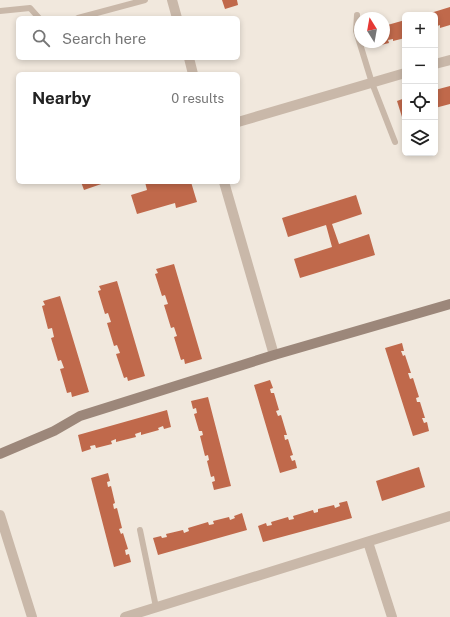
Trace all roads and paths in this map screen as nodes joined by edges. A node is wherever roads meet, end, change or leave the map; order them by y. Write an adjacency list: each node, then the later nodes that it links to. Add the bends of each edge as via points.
1 (146, 0): 5 (lane)
2 (172, 0): 6 (street)
3 (0, 11): 4 (lane, via 30,8)
4 (37, 16)
5 (86, 16)
6 (176, 16)
7 (361, 48): 13 (lane)
8 (190, 60): 11 (street)
9 (450, 60): 10 (street)
10 (438, 63)
11 (192, 72)
12 (402, 74): 13 (street)
13 (372, 83): 14 (street); 15 (lane)
14 (240, 121)
15 (395, 142)
16 (225, 184): 18 (street)
17 (450, 304): 18 (street)
18 (274, 356): 19 (street, via 80,416 54,431)
19 (0, 454)
20 (0, 515): 23 (street)
21 (450, 516): 24 (street)
22 (140, 530): 25 (lane)
23 (4, 539): 26 (street)
24 (368, 542): 25 (street); 28 (street)
25 (156, 608): 27 (street)
26 (32, 617)
27 (125, 617)
28 (392, 617)

